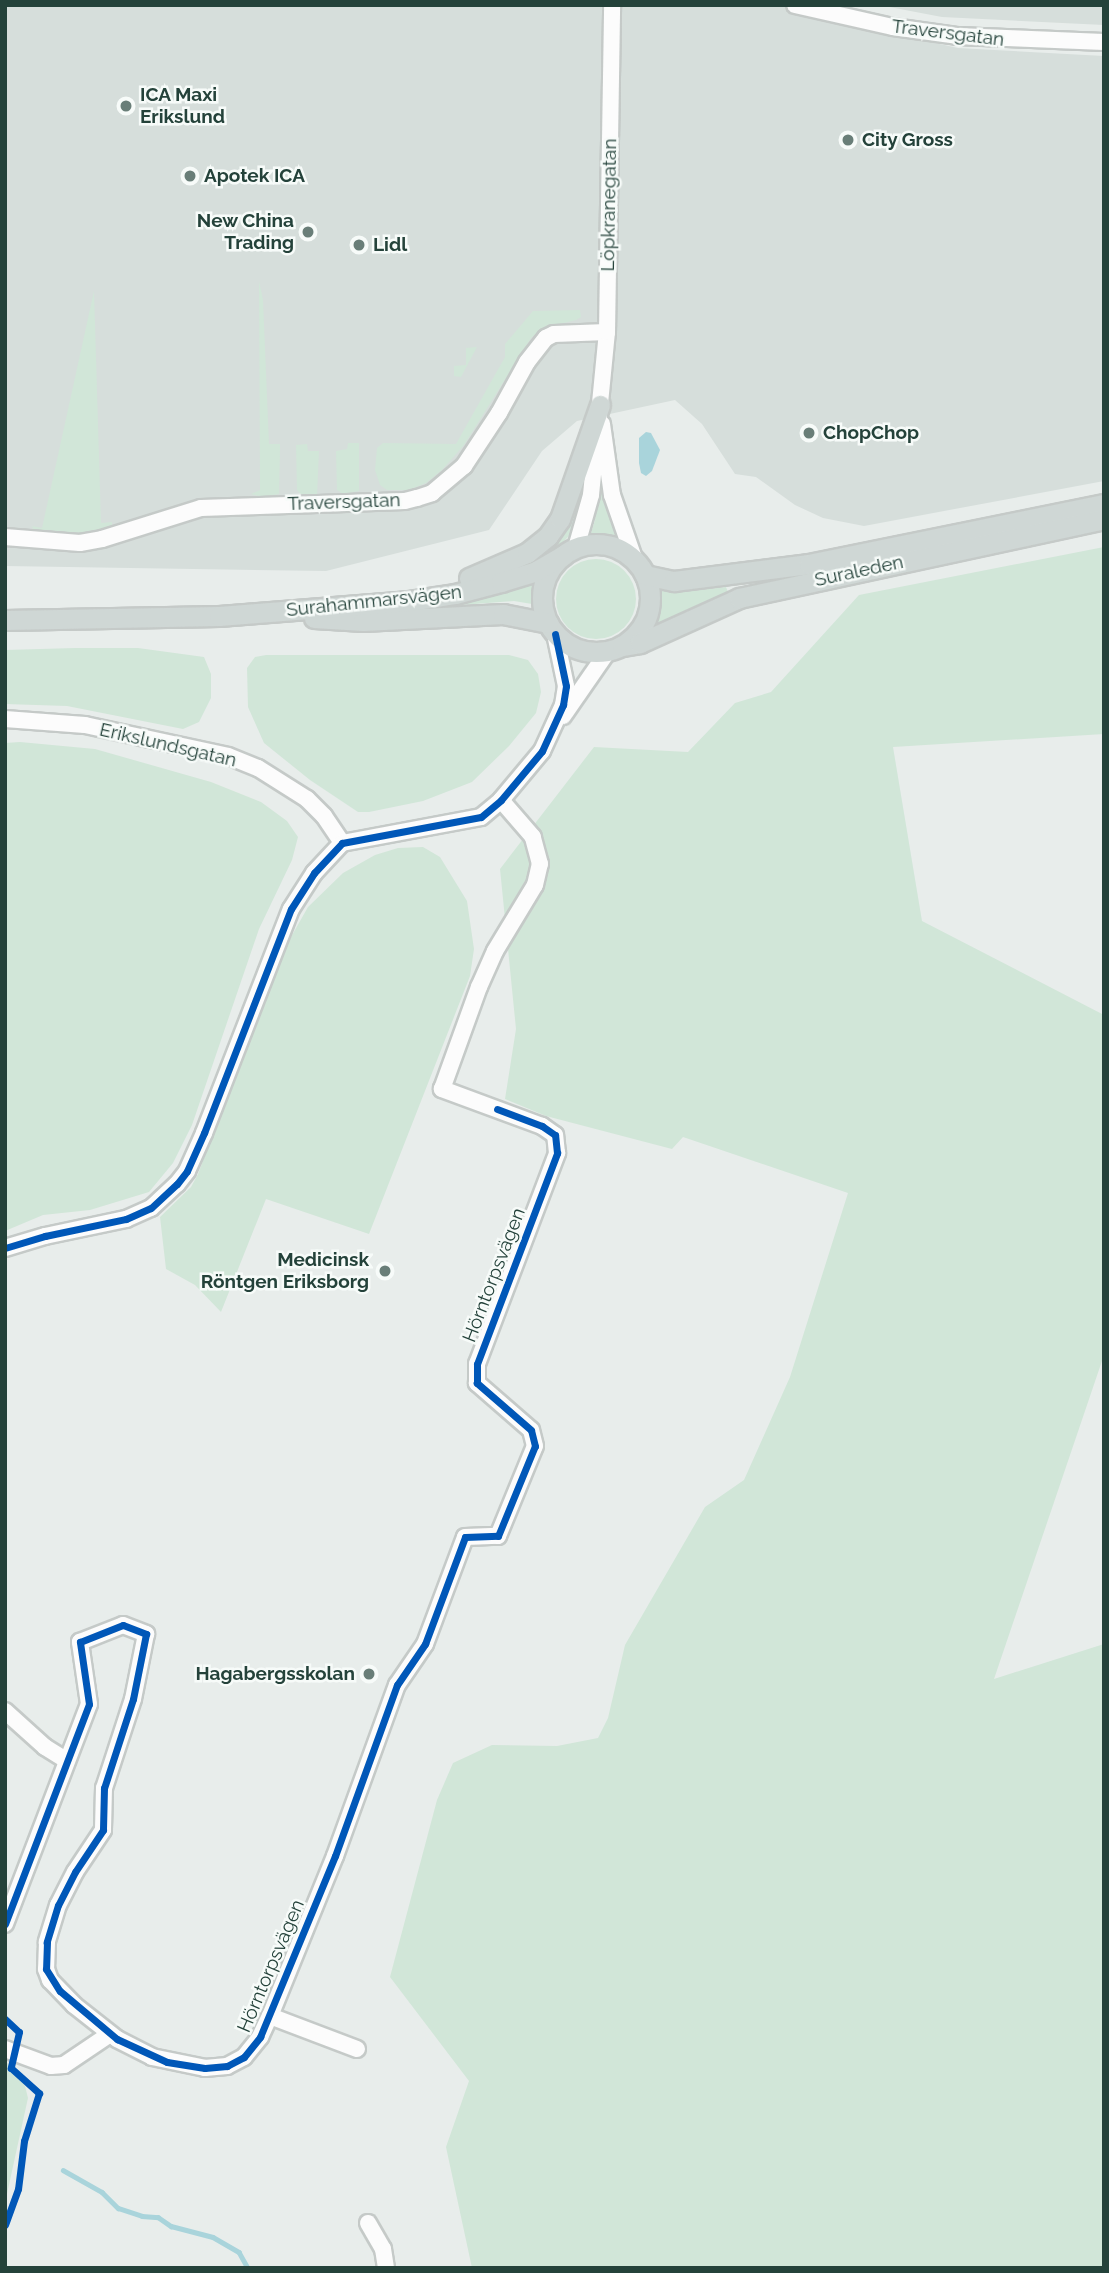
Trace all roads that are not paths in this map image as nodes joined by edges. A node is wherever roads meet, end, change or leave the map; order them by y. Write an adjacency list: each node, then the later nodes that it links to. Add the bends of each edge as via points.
1 (612, 5): 5 (street, Löpkranegatan)
2 (795, 5): 3 (street, Traversgatan)
3 (837, 11): 4 (street, Traversgatan, via 958,36)
4 (1104, 42)
5 (607, 332): 6 (street, Löpkranegatan); 9 (street, Traversgatan, via 546,338 464,466 432,493 405,501 201,508 102,540)
6 (600, 405): 10 (street, Löpkranegatan, via 591,495); 11 (street, Löpkranegatan, via 612,495); 12 (main road, via 560,519 527,553 481,575 411,593)
7 (1104, 505): 11 (main road, Suraleden, via 809,564 674,581)
8 (1104, 519): 15 (main road, Suraleden, via 739,598 640,643)
9 (5, 537)
10 (570, 551): 11 (main road, via 597,544 612,546); 12 (main road, Surahammarsvägen, via 536,571 455,594); 14 (main road, via 552,567 544,584 542,601)
11 (640, 568): 15 (main road, via 650,607 640,631)
12 (261, 613): 13 (main road, Surahammarsvägen); 14 (main road, Surahammarsvägen, via 363,621 503,614)
13 (5, 620)
14 (552, 629): 15 (main road, via 578,649); 17 (street, via 566,686)
15 (615, 648): 17 (street)
16 (5, 719): 19 (street, Erikslundsgatan, via 85,725 228,756 258,768 306,799)
17 (554, 730): 18 (street, via 538,757)
18 (501, 800): 19 (street, via 481,817); 24 (street, Hörntorpsvägen, via 533,838 540,864 535,885 495,951 442,1089 528,1119 555,1135 557,1153 477,1364 477,1383 531,1430 535,1446 498,1536 465,1537 425,1644 397,1685)
19 (342, 843): 20 (street, via 314,873 291,909 204,1133 177,1184 151,1208 127,1219)
20 (5, 1248)
21 (6, 1713): 22 (street)
22 (66, 1760): 23 (street, Hörntorpsvägen); 25 (street, Hörntorpsvägen, via 89,1704 80,1642 122,1625 146,1634 133,1699 104,1788 103,1830 65,1890 45,1954 50,1980)
23 (5, 1924)
24 (270, 2016): 25 (street, Hörntorpsvägen, via 250,2051 227,2066 167,2062); 27 (street, Hörntorpsvägen)
25 (110, 2034): 26 (street, via 64,2065 51,2066)
26 (5, 2049)
27 (357, 2049)
28 (368, 2223): 29 (street, via 383,2249)
29 (386, 2268)

